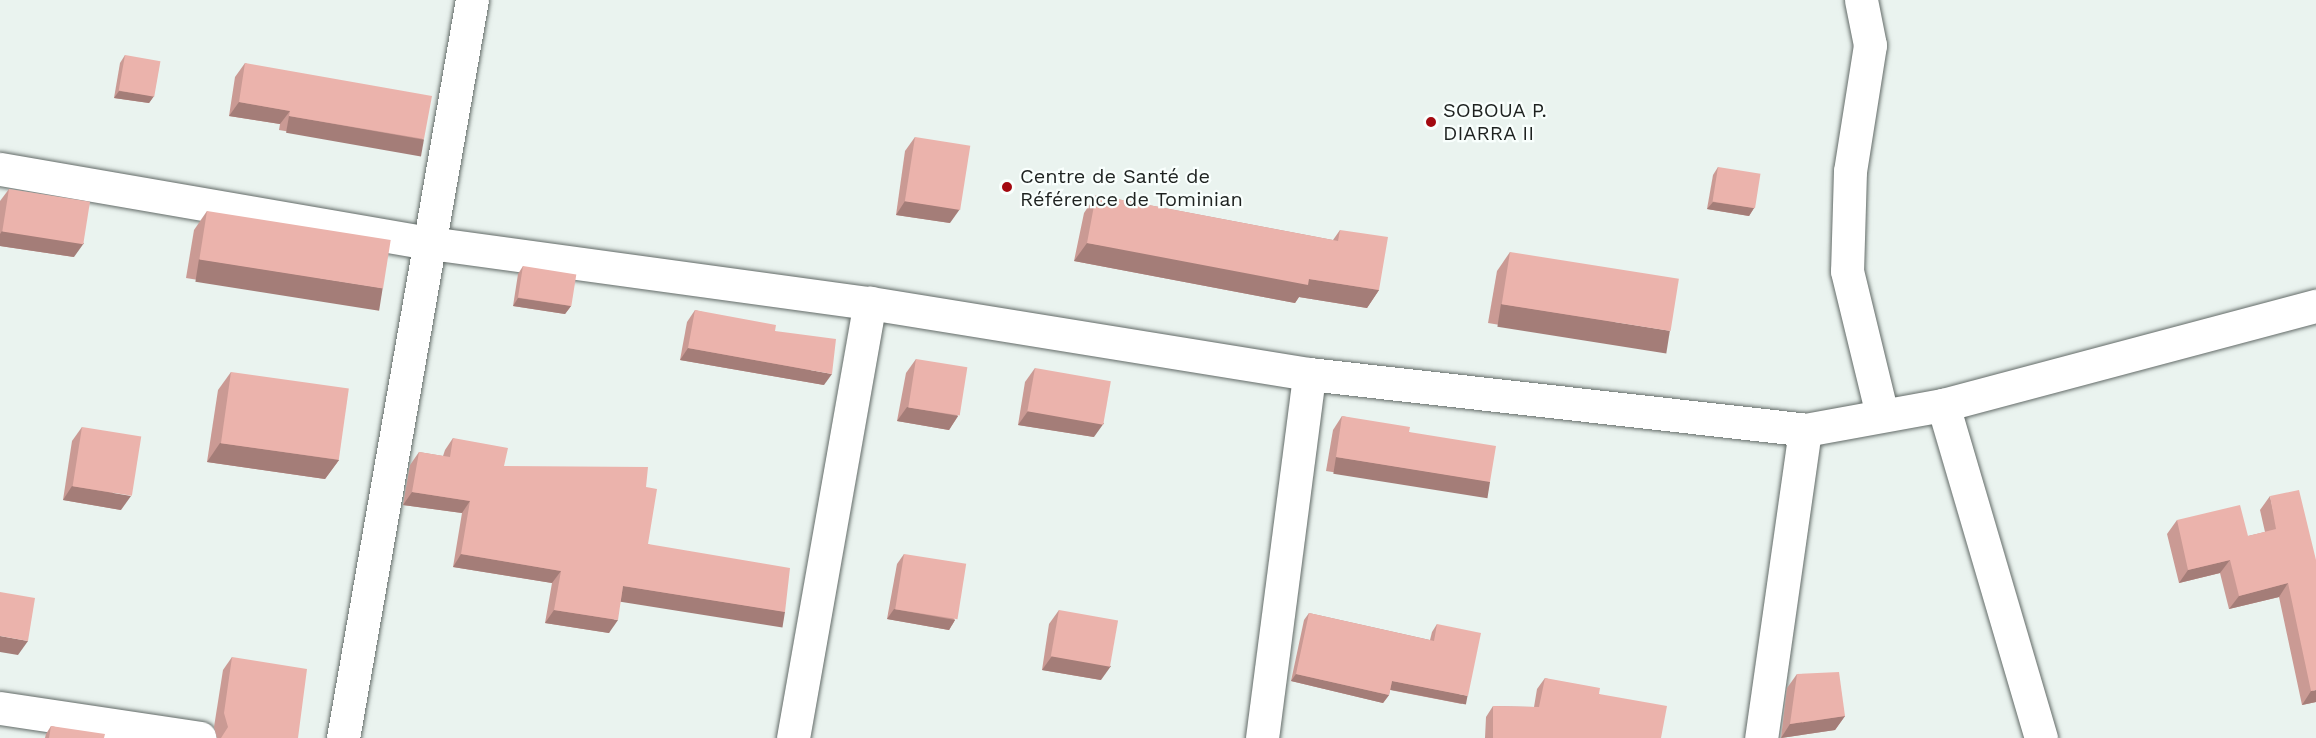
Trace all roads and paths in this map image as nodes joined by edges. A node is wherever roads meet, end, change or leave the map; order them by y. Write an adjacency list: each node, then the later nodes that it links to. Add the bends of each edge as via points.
1 (472, 0): 4 (street)
2 (1862, 0): 9 (street, via 1869,45 1850,171 1846,271)
3 (0, 169): 4 (street)
4 (430, 243): 5 (street); 13 (street)
5 (870, 303): 7 (street); 14 (street)
6 (2316, 306): 8 (street)
7 (1309, 374): 10 (street); 15 (street)
8 (1943, 405): 9 (street); 17 (street)
9 (1882, 415): 10 (street)
10 (1805, 430): 16 (street)
11 (0, 708): 12 (street)
12 (200, 738)
13 (343, 738)
14 (793, 738)
15 (1262, 738)
16 (1761, 738)
17 (2041, 738)

